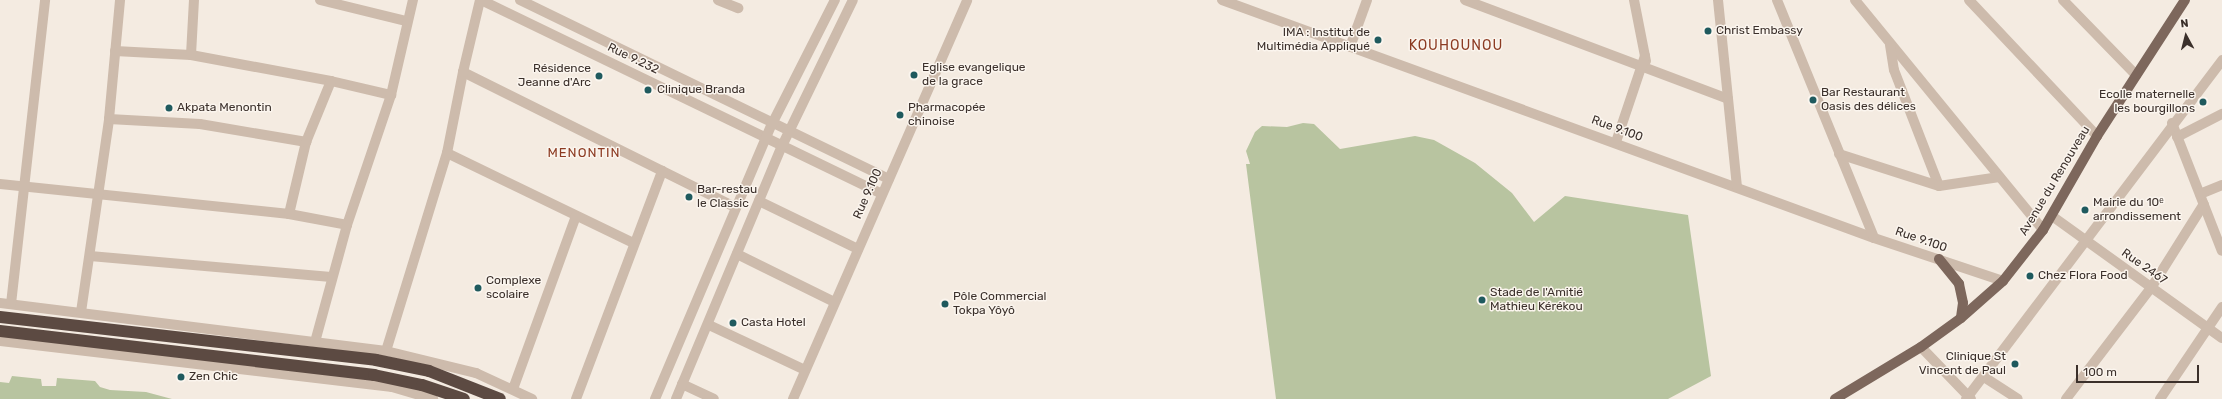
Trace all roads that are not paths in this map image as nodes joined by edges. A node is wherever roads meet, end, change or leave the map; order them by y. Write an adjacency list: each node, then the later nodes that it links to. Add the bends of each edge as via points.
1 (45, 0): 57 (street)
2 (120, 0): 28 (street)
3 (194, 0): 29 (street)
4 (320, 0): 23 (street)
5 (413, 0): 23 (street)
6 (481, 0): 32 (street); 44 (street, Rue 9.232)
7 (520, 0): 40 (street, Rue 9.232)
8 (718, 0): 22 (street)
9 (835, 0): 24 (street)
10 (853, 0): 27 (street)
11 (967, 0): 52 (street, Rue 9.100)
12 (1222, 0): 26 (street, Rue 9.100)
13 (1367, 0): 26 (street)
14 (1465, 0): 31 (street)
15 (1634, 0): 31 (street)
16 (1718, 0): 36 (street)
17 (1777, 0): 49 (street)
18 (1855, 0): 25 (street)
19 (1969, 0): 42 (street)
20 (2063, 0): 33 (street)
21 (2185, 0): 33 (main road, Avenue du Renouveau)
22 (738, 8)
23 (406, 21): 35 (street)
24 (814, 42): 27 (street); 40 (street)
25 (1890, 45): 51 (street); 55 (street, via 1894,70)
26 (1350, 47): 46 (street, Rue 9.100)
27 (829, 50): 41 (street)
28 (115, 51): 29 (street); 38 (street)
29 (191, 54): 34 (street)
30 (2222, 60): 39 (street)
31 (1645, 67): 36 (street); 46 (street)
32 (463, 72): 48 (street); 50 (street)
33 (2136, 75): 42 (main road, Avenue du Renouveau)
34 (331, 80): 35 (street); 45 (street)
35 (391, 95): 67 (street)
36 (1728, 99): 56 (street)
37 (2222, 114): 43 (street)
38 (109, 119): 45 (street, via 200,124); 60 (street)
39 (2172, 123): 43 (street); 70 (street)
40 (772, 124): 41 (street, Rue 9.232); 44 (street)
41 (789, 131): 47 (street); 52 (street, Rue 9.232)
42 (2097, 136): 66 (main road, Avenue du Renouveau)
43 (2177, 136): 59 (street)
44 (766, 139): 47 (street, Rue 9.232); 63 (street)
45 (306, 142): 64 (street)
46 (1616, 142): 56 (street, Rue 9.100)
47 (782, 146): 58 (street, Rue 9.232); 61 (street)
48 (447, 153): 65 (street); 94 (street)
49 (1839, 154): 55 (street); 69 (street)
50 (662, 171): 63 (street); 71 (street)
51 (1999, 177): 55 (street); 68 (street)
52 (889, 179): 58 (street, Rue 9.100)
53 (0, 184): 57 (street)
54 (2222, 185): 59 (street)
55 (1939, 186)
56 (1737, 187): 69 (street, Rue 9.100)
57 (24, 188): 60 (street); 82 (street)
58 (882, 194): 72 (street, Rue 9.100)
59 (2200, 194): 62 (street)
60 (98, 195): 64 (street); 75 (street)
61 (759, 201): 72 (street); 74 (street)
62 (2204, 204): 73 (street); 79 (street)
63 (736, 207): 105 (street)
64 (289, 214): 67 (street)
65 (576, 216): 71 (street); 98 (street)
66 (2052, 216): 68 (main road, Avenue du Renouveau); 70 (street, Rue 2467)
67 (347, 225): 77 (street)
68 (2043, 230): 78 (main road, Avenue du Renouveau)
69 (1874, 238): 76 (street, Rue 9.100)
70 (2083, 240): 79 (street, Rue 2467); 96 (street)
71 (633, 243): 104 (street)
72 (858, 249): 80 (street, Rue 9.100)
73 (2222, 251)
74 (737, 254): 80 (street); 87 (street)
75 (90, 256): 77 (street); 84 (street)
76 (1939, 259): 78 (street, Rue 9.100); 86 (main road, via 1959,284 1963,303)
77 (331, 277): 92 (street)
78 (2004, 280): 86 (main road, Avenue du Renouveau)
79 (2150, 288): 88 (street, Rue 2467); 111 (street)
80 (834, 302): 95 (street, Rue 9.100)
81 (0, 303): 82 (street)
82 (11, 304): 84 (street)
83 (2222, 307): 88 (street)
84 (81, 312): 92 (street, via 224,333)
85 (0, 317): 102 (highway, via 382,361 436,373)
86 (1961, 318): 93 (main road, Avenue du Renouveau)
87 (709, 325): 95 (street); 97 (street)
88 (2208, 327): 90 (street, Rue 2467); 112 (street)
89 (0, 332): 101 (highway, via 374,374 422,385)
90 (2222, 338)
91 (0, 341): 100 (street, via 385,386)
92 (314, 342): 94 (street)
93 (1921, 347): 99 (street); 109 (main road, Avenue du Renouveau)
94 (386, 351): 98 (street, via 476,373)
95 (805, 370): 108 (street, Rue 9.100)
96 (1984, 377): 99 (street); 110 (street)
97 (682, 384): 106 (street); 107 (street)
98 (513, 389): 103 (street)
99 (1968, 398)
100 (434, 399)
101 (464, 399)
102 (500, 399)
103 (532, 399)
104 (576, 399)
105 (655, 399)
106 (676, 399)
107 (714, 399)
108 (793, 399)
109 (1835, 399)
110 (2018, 399)
111 (2066, 399)
112 (2160, 399)

